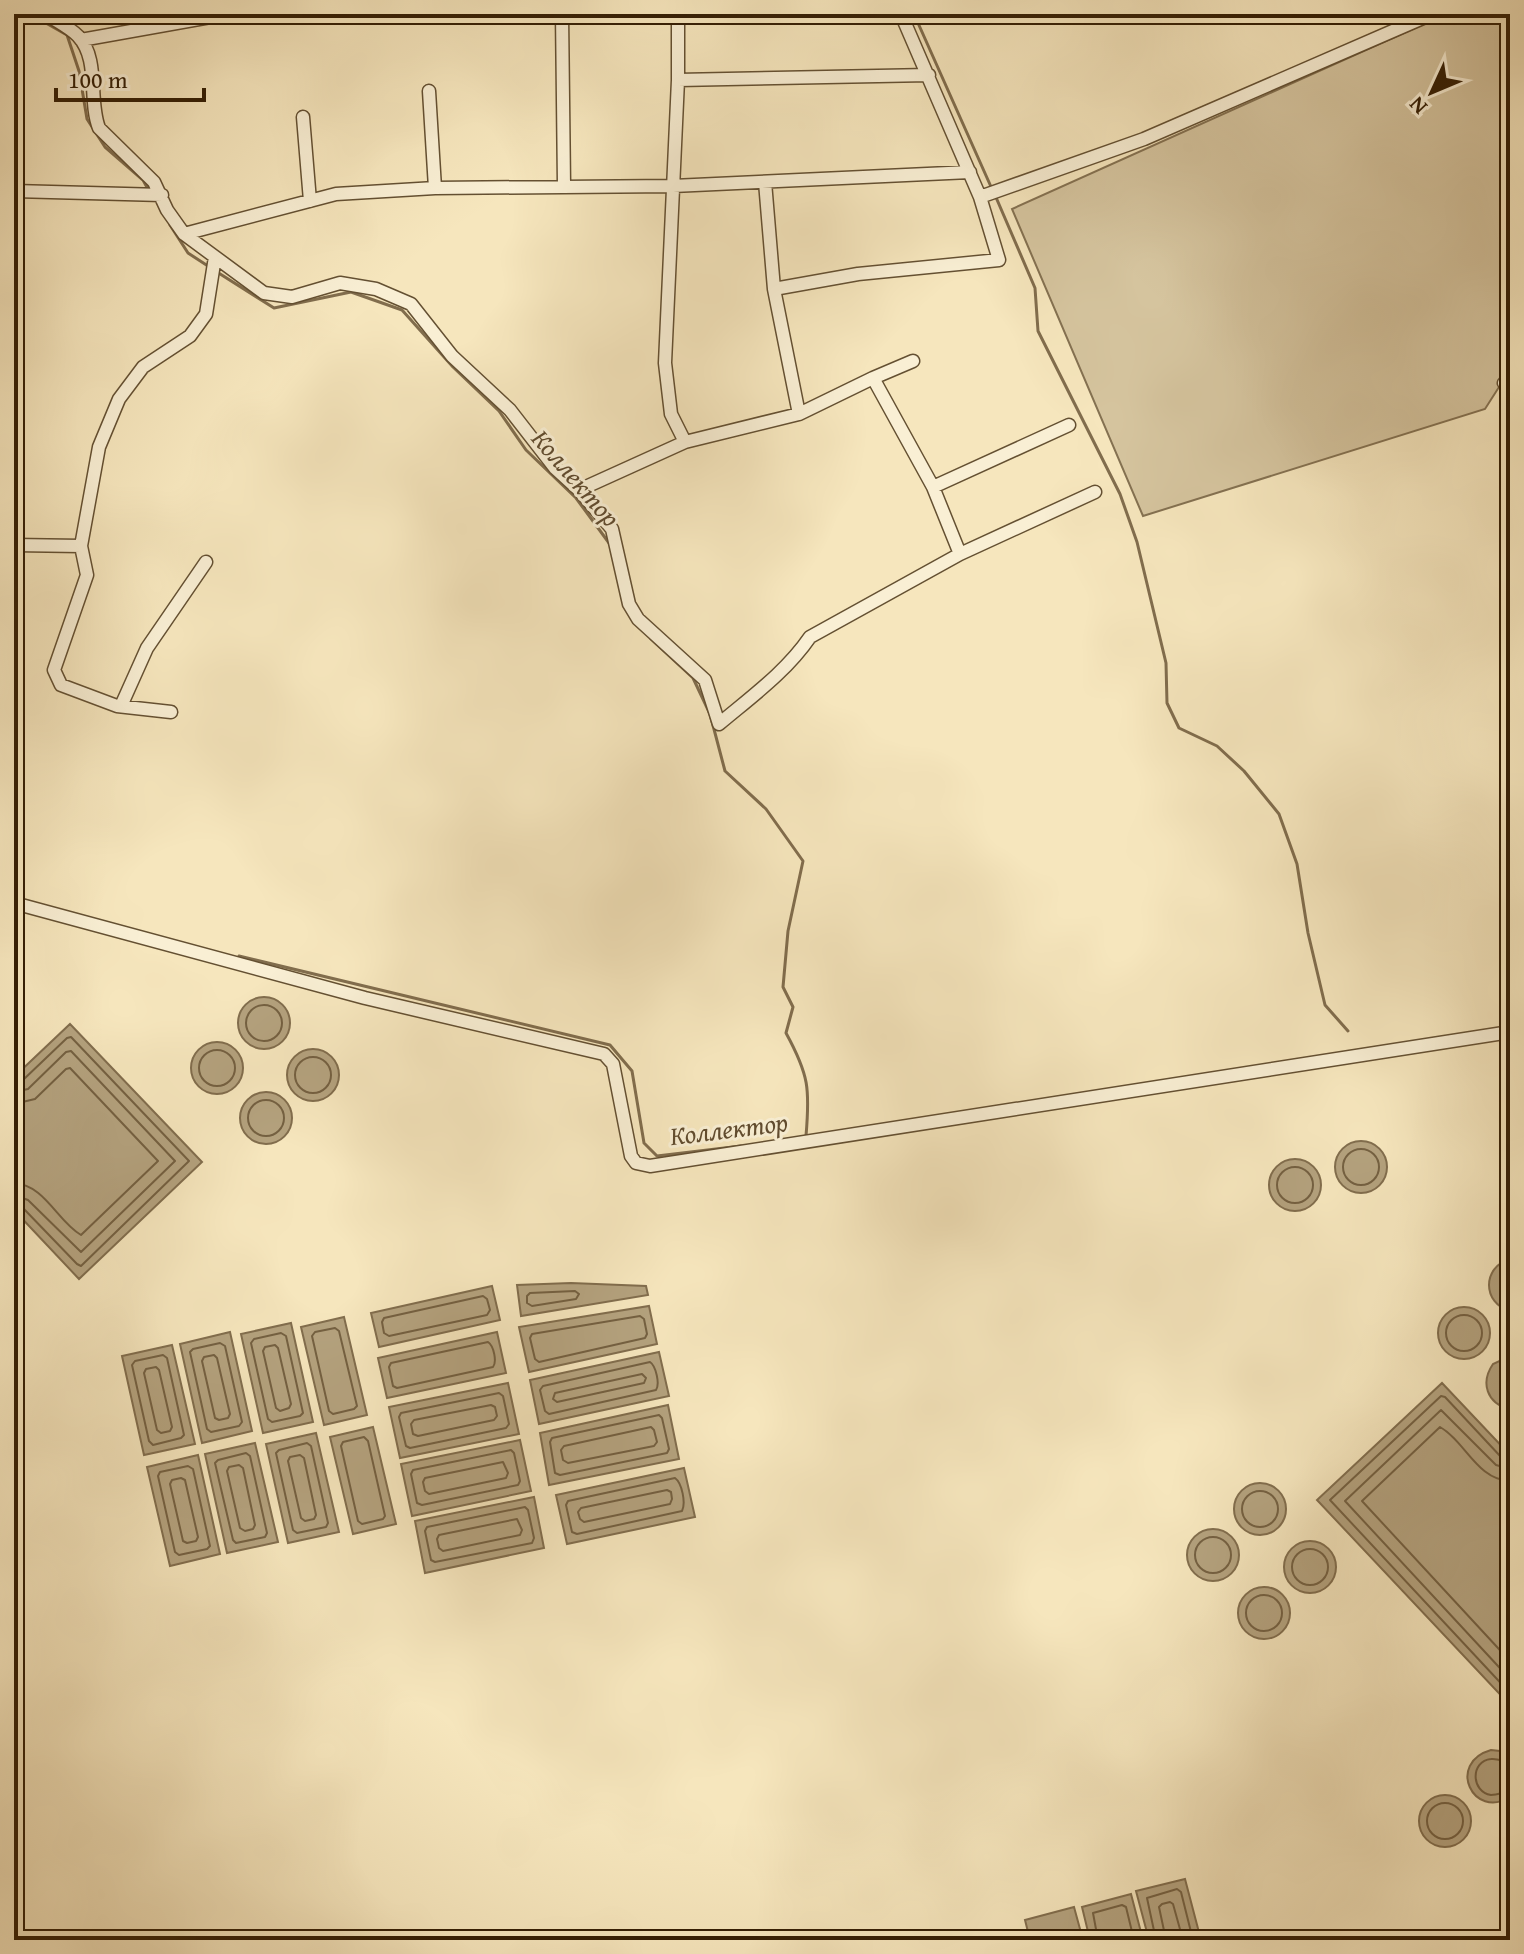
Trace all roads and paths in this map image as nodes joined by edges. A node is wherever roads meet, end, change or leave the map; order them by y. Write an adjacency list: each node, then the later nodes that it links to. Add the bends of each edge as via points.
1 (46, 14): 12 (street)
2 (131, 14): 11 (street)
3 (224, 14): 11 (street)
4 (297, 14): 10 (street)
5 (351, 14): 10 (street)
6 (562, 14): 19 (street)
7 (678, 14): 14 (street)
8 (901, 14): 13 (street)
9 (1432, 14): 23 (street, via 1144,139)
10 (319, 15)
11 (135, 30): 12 (street)
12 (81, 40): 24 (street, via 90,61 99,128)
13 (929, 75): 14 (street); 17 (street)
14 (678, 80): 20 (street)
15 (429, 91): 21 (street)
16 (303, 117): 25 (street)
17 (970, 172): 18 (street); 23 (street)
18 (765, 182): 20 (street); 28 (street)
19 (564, 186): 20 (street); 21 (street)
20 (673, 186): 33 (street, via 665,363 671,414)
21 (435, 188): 25 (street, via 336,194)
22 (14, 191): 24 (street)
23 (989, 194): 28 (street, via 999,260 858,274)
24 (162, 195): 26 (street)
25 (310, 201): 26 (street)
26 (184, 234): 27 (street)
27 (215, 257): 35 (street, via 264,293 292,297 340,283 376,289 411,304 452,356 510,410); 38 (street, via 206,314 190,336 143,367 119,399 99,447)
28 (774, 289): 31 (street)
29 (913, 361): 30 (street)
30 (873, 378): 31 (street); 34 (street)
31 (799, 414): 33 (street)
32 (1069, 425): 34 (street)
33 (685, 442): 35 (street)
34 (933, 487): 39 (street)
35 (579, 490): 39 (street, via 612,529 629,604 638,619 705,680 719,724 779,673 810,637)
36 (1095, 492): 39 (street)
37 (14, 545): 38 (street)
38 (81, 546): 41 (street, via 87,575 54,670 61,685)
39 (960, 554)
40 (206, 562): 41 (street, via 154,635)
41 (121, 706): 42 (street)
42 (171, 712)
43 (14, 903): 44 (street, via 365,998 604,1054 613,1064 631,1156 650,1166)
44 (1510, 1032)

